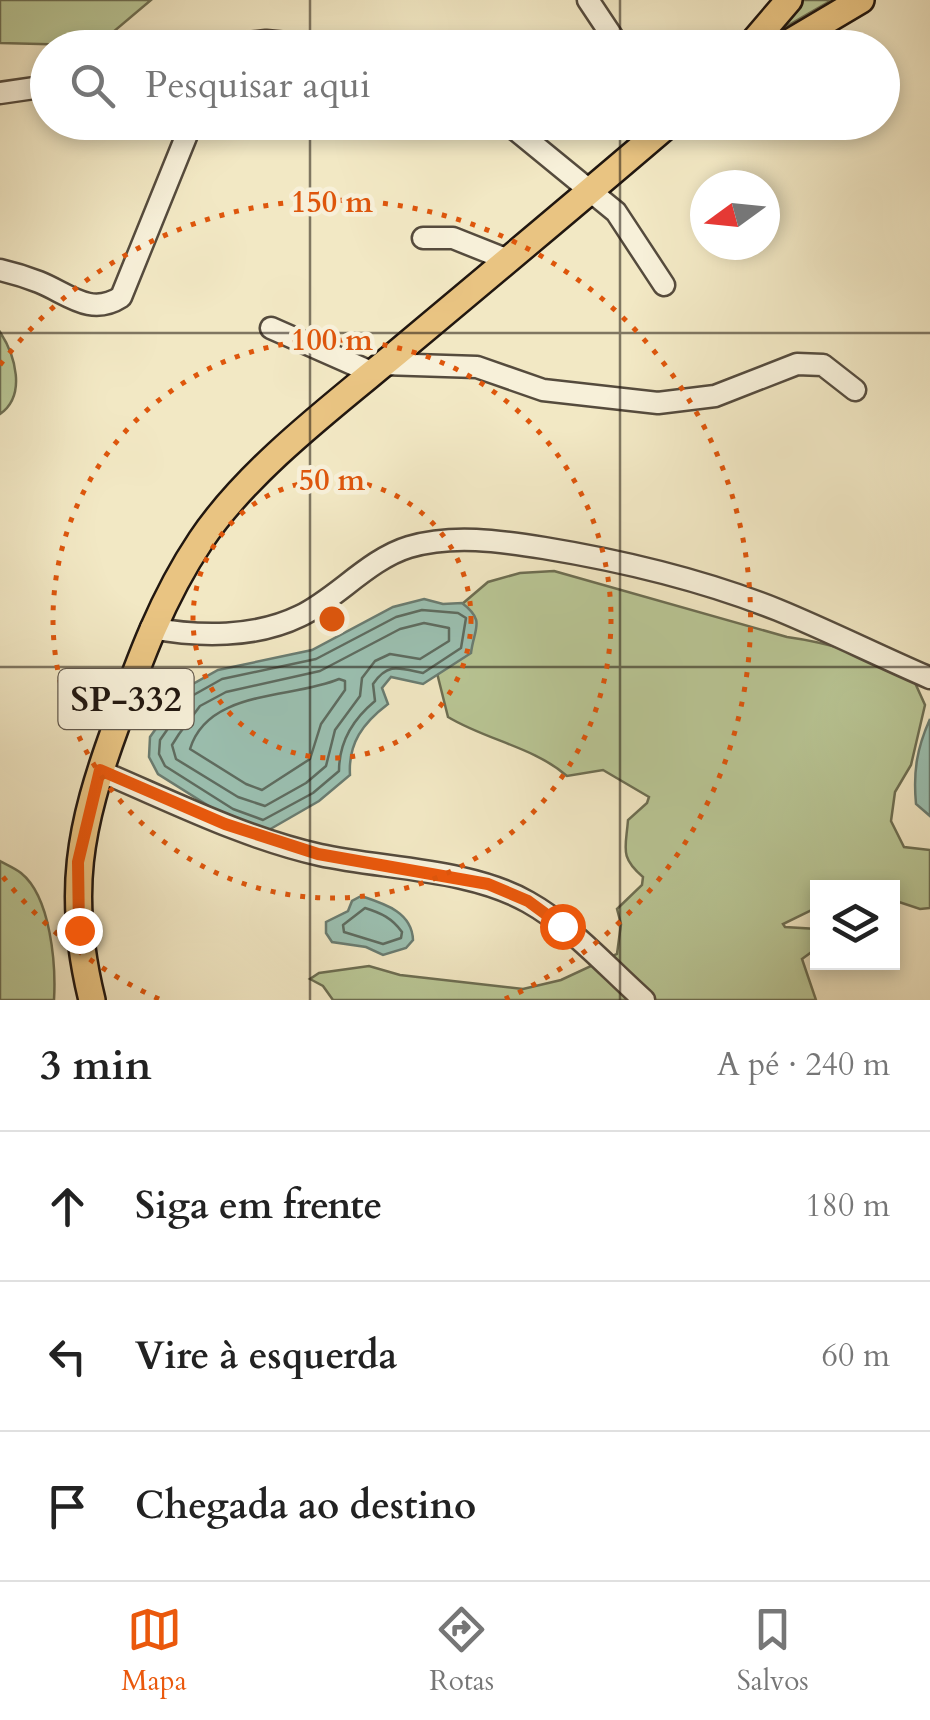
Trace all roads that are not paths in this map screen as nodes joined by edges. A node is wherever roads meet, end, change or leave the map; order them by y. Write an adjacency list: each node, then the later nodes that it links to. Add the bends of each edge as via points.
1 (588, 0): 4 (street)
2 (789, 0): 5 (main road)
3 (860, 0): 6 (main road)
4 (608, 30)
5 (763, 30)
6 (810, 30)
7 (30, 89): 8 (street)
8 (0, 94)
9 (185, 140): 15 (street, via 121,297 80,304)
10 (528, 140): 12 (street)
11 (650, 140): 12 (main road, SP-332)
12 (591, 191): 14 (main road, SP-332); 16 (street, via 627,224)
13 (422, 238): 14 (street, via 453,238)
14 (508, 260): 18 (main road, SP-332)
15 (0, 270)
16 (664, 285)
17 (271, 328): 18 (street)
18 (378, 369): 19 (street, via 477,367 543,390 658,403 715,396 797,364 823,365); 20 (main road, SP-332, via 253,480 202,537)
19 (855, 390)
20 (151, 628): 21 (street, via 210,635 257,628 300,616 394,553 432,542 487,539 676,576 776,609); 22 (main road, SP-332)
21 (930, 678)
22 (100, 770): 23 (main road, SP-332, via 76,898); 24 (street, via 225,824 318,854 488,884 562,926)
23 (92, 1000)
24 (644, 1000)

